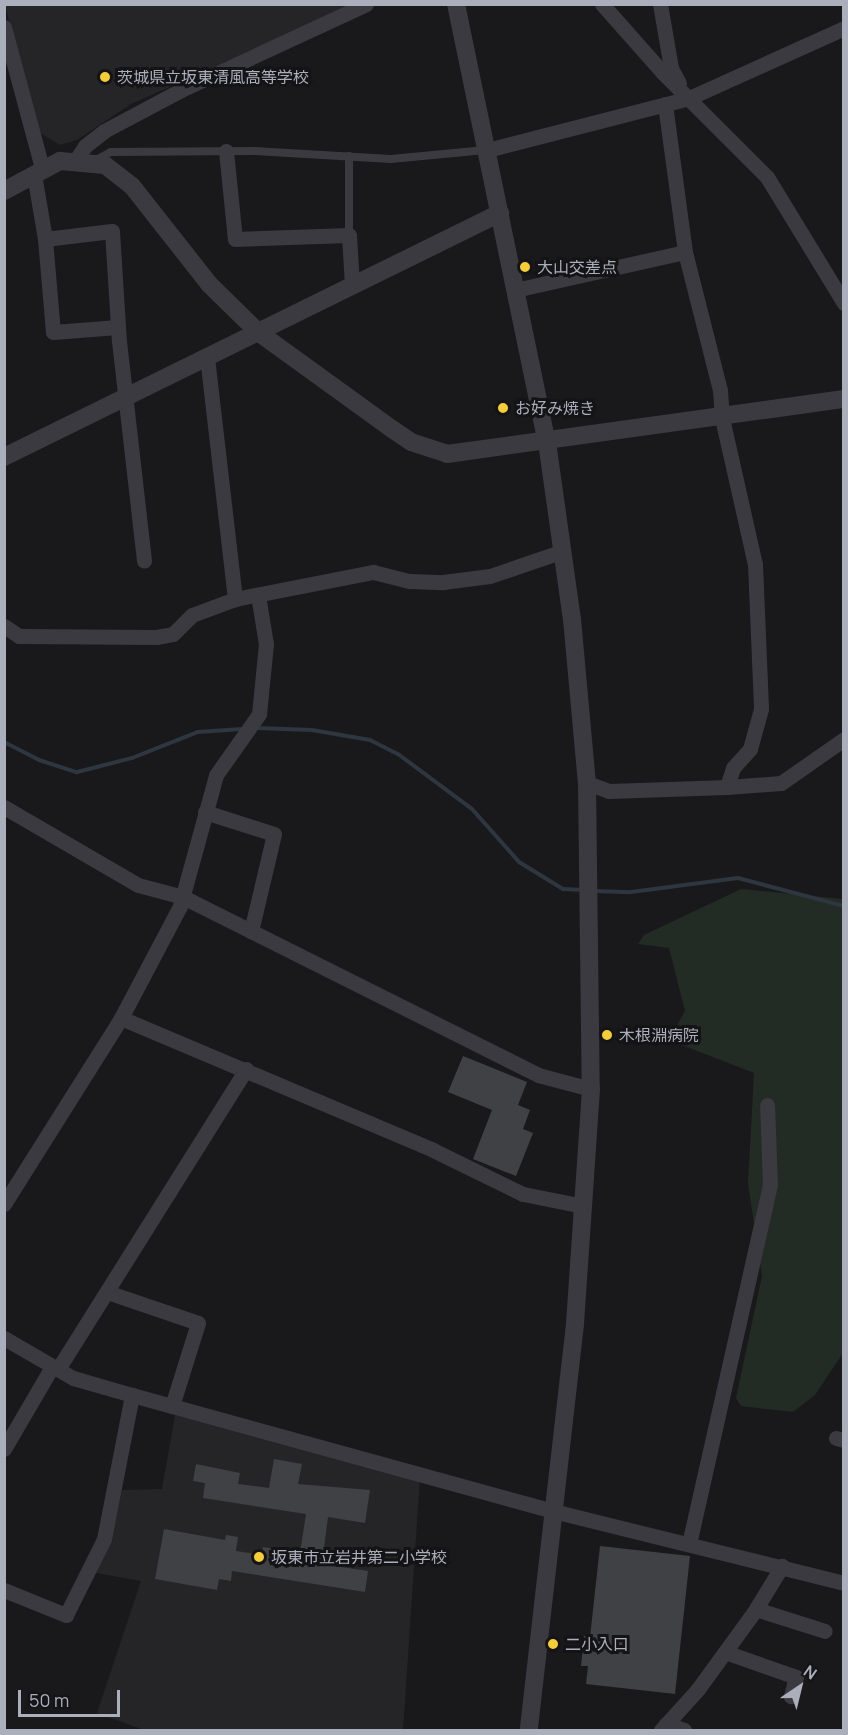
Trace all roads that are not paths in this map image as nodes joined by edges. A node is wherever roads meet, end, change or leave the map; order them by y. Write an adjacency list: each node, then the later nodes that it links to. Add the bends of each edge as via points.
1 (366, 4): 12 (street, via 133,115 85,146)
2 (456, 4): 9 (street)
3 (603, 4): 7 (street)
4 (660, 4): 7 (street, via 671,68)
5 (843, 28): 7 (street)
6 (6, 35): 13 (street)
7 (688, 98): 8 (street); 21 (street, via 767,177)
8 (665, 104): 9 (street); 18 (street)
9 (487, 150): 11 (lane, via 430,158); 15 (street)
10 (226, 151): 11 (lane); 12 (lane, via 111,152); 16 (street, via 235,239)
11 (349, 156): 16 (lane)
12 (84, 162): 13 (street); 23 (street, via 105,165 132,186 209,284)
13 (38, 171): 14 (street); 17 (street)
14 (4, 191)
15 (500, 213): 19 (street); 20 (street)
16 (349, 235): 19 (street)
17 (45, 239): 22 (street, via 53,332); 22 (street, via 112,231)
18 (685, 252): 20 (street); 27 (street, via 720,390)
19 (352, 286): 23 (street)
20 (515, 290): 28 (street)
21 (843, 303)
22 (118, 327): 25 (street)
23 (258, 332): 24 (street); 28 (street, via 392,429 429,449 447,454)
24 (207, 357): 25 (street); 33 (street)
25 (126, 397): 29 (street); 31 (street)
26 (843, 399): 27 (street)
27 (722, 418): 28 (street); 37 (street, via 755,564 762,709 750,748 732,768)
28 (547, 442): 30 (street)
29 (4, 457)
30 (563, 551): 32 (street, via 490,576 443,582 372,572); 36 (street)
31 (144, 561)
32 (258, 595): 33 (street); 39 (street, via 266,644 259,714 216,775)
33 (236, 599): 34 (street, via 192,615 172,634 156,637 19,636)
34 (4, 626)
35 (843, 739): 37 (street, via 786,780)
36 (587, 783): 37 (street, via 609,791); 44 (street)
37 (727, 787)
38 (4, 807): 40 (street, via 138,885)
39 (205, 812): 40 (street); 41 (street, via 274,834)
40 (183, 897): 41 (street); 42 (street)
41 (251, 931): 44 (street, via 538,1076)
42 (122, 1018): 43 (street); 46 (street)
43 (246, 1069): 47 (street, via 433,1150 523,1194); 48 (street)
44 (591, 1089): 47 (street)
45 (767, 1105): 55 (street, via 770,1185)
46 (4, 1204)
47 (583, 1206): 54 (street, via 575,1324)
48 (107, 1292): 50 (street); 52 (street, via 198,1323)
49 (4, 1338): 50 (street)
50 (55, 1368): 51 (street, via 73,1378); 53 (street)
51 (132, 1395): 52 (street); 58 (street, via 104,1539 66,1615)
52 (172, 1406): 54 (street)
53 (4, 1449)
54 (553, 1511): 55 (street); 64 (street)
55 (690, 1544): 56 (street)
56 (782, 1566): 57 (street); 59 (street)
57 (843, 1583)
58 (4, 1590)
59 (756, 1609): 60 (street); 61 (street)
60 (825, 1631)
61 (725, 1652): 62 (street, via 796,1677); 63 (street)
62 (791, 1696)
63 (664, 1728): 65 (street)
64 (529, 1731)
65 (684, 1731)

